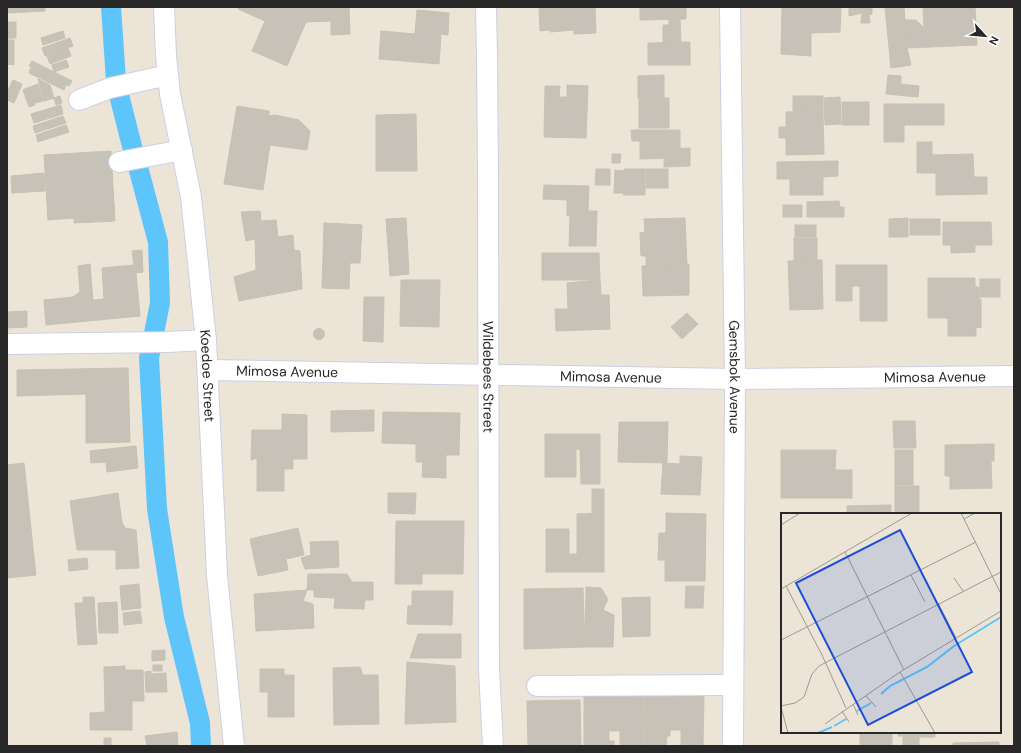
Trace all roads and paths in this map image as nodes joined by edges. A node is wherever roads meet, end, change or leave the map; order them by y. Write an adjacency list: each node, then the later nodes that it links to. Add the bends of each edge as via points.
1 (164, 7): 4 (street, Koedoe Street)
2 (486, 7): 11 (street, Wildebees Street)
3 (730, 7): 13 (street, Gemsbok Avenue)
4 (168, 75): 5 (street, via 110,88); 6 (street, Koedoe Street)
5 (79, 100)
6 (182, 150): 7 (street); 8 (street, Koedoe Street, via 191,197)
7 (119, 162)
8 (206, 340): 9 (street); 10 (street, Koedoe Street)
9 (7, 344)
10 (208, 370): 11 (street, Mimosa Avenue); 16 (street, Koedoe Street, via 217,575)
11 (489, 375): 13 (street, Mimosa Avenue); 17 (street, Wildebees Street, via 489,662)
12 (1014, 376): 13 (street, Mimosa Avenue)
13 (735, 379): 14 (street, Gemsbok Avenue)
14 (733, 685): 15 (street); 18 (street, Gemsbok Avenue)
15 (537, 686)
16 (234, 746)
17 (493, 746)
18 (733, 746)

